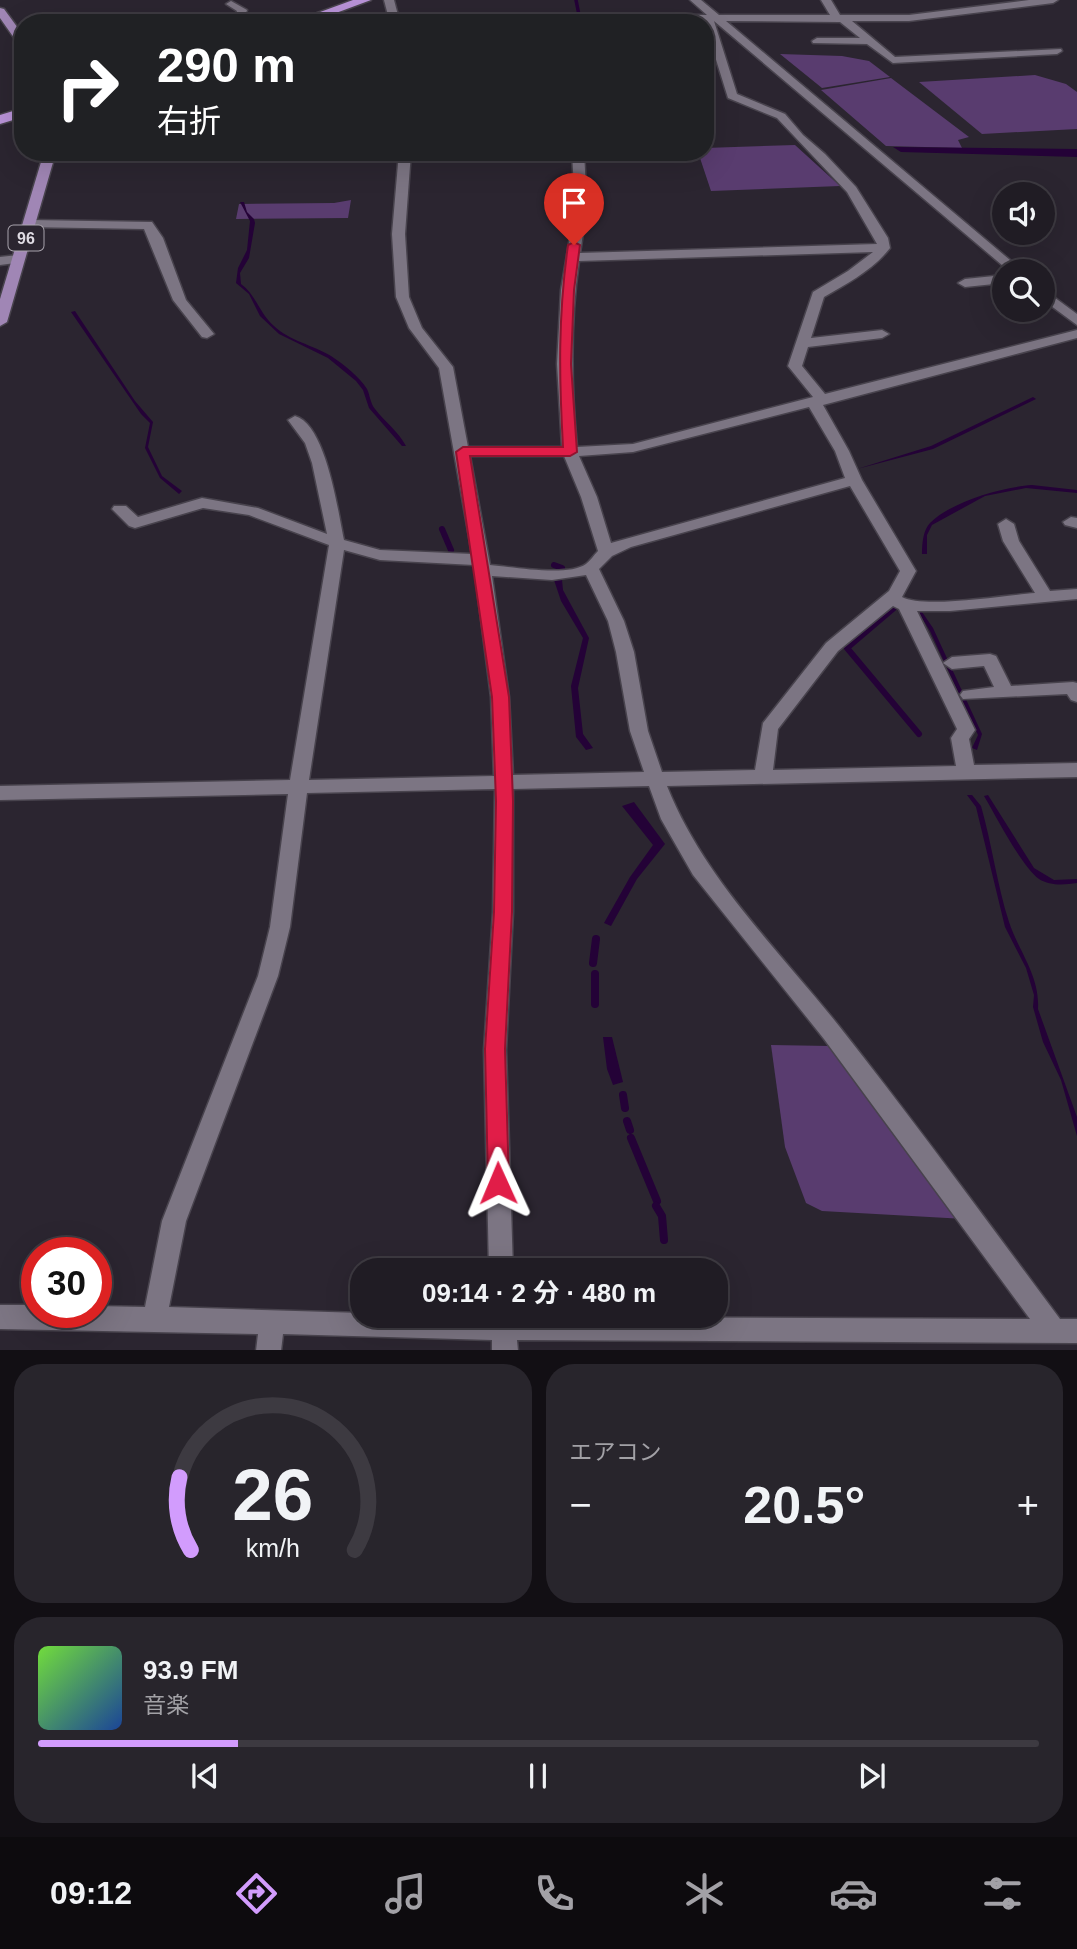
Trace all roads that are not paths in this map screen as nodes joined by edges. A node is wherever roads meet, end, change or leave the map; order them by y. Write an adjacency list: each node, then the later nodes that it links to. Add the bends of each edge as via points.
1 (365, 0): 9 (highway)
2 (695, 0): 10 (street)
3 (826, 0): 11 (street)
4 (1054, 0): 5 (street)
5 (1019, 2): 11 (street, via 909,18)
6 (231, 4): 8 (street, via 242,10)
7 (0, 11): 13 (main road)
8 (240, 14)
9 (323, 14)
10 (708, 14)
11 (841, 19): 12 (street); 15 (street)
12 (714, 20): 18 (street); 26 (street)
13 (14, 30)
14 (817, 41): 15 (street)
15 (870, 41): 16 (street, via 893,60)
16 (1057, 51)
17 (714, 62): 18 (street)
18 (719, 62): 23 (street, via 732,96 781,116 834,169 852,190)
19 (48, 161): 22 (main road, 96)
20 (404, 161): 39 (street, via 398,241 403,295 408,314 446,367)
21 (578, 161): 24 (street, via 581,208)
22 (30, 225): 25 (main road, 96); 33 (street, via 148,225 156,232 178,297)
23 (884, 248): 24 (street); 36 (street, via 855,274 818,295)
24 (573, 257): 40 (street, via 564,364)
25 (19, 259): 27 (street); 32 (main road, 96)
26 (1003, 259)
27 (0, 261)
28 (992, 280): 29 (street)
29 (965, 283)
30 (1055, 303): 31 (street)
31 (1077, 321)
32 (0, 323)
33 (207, 334)
34 (882, 334): 36 (street)
35 (1077, 334): 37 (street)
36 (803, 343): 37 (street, via 795,366)
37 (819, 402): 40 (street, via 633,448); 41 (street)
38 (295, 420): 44 (street, via 312,442 320,463)
39 (463, 452): 40 (street); 46 (street)
40 (570, 452): 45 (street)
41 (854, 480): 45 (street); 50 (street, via 908,570)
42 (120, 509): 44 (street, via 135,523 202,503 252,511)
43 (1006, 524): 49 (street)
44 (337, 543): 46 (street, via 380,555 461,556); 60 (street)
45 (606, 552): 47 (street)
46 (482, 566): 47 (street, via 552,575); 59 (street, via 500,697)
47 (591, 568): 57 (street, via 616,621 639,731)
48 (1077, 594): 49 (street)
49 (1045, 596): 50 (street, via 950,606)
50 (899, 602): 56 (street, via 966,730 960,738); 58 (street, via 832,647 769,728)
51 (952, 663): 52 (street, via 990,660)
52 (1006, 693): 53 (street); 54 (street, via 1073,688)
53 (969, 695)
54 (1077, 696)
55 (1077, 770): 56 (street)
56 (967, 773): 58 (street)
57 (655, 778): 58 (street); 59 (street); 66 (street, via 671,819 700,870)
58 (763, 778)
59 (504, 781): 60 (street); 62 (street, via 495,1049)
60 (298, 787): 61 (street); 64 (street, via 280,927 268,976 174,1221)
61 (0, 793)
62 (501, 1258)
63 (0, 1317): 64 (street)
64 (155, 1317): 65 (street)
65 (271, 1322): 67 (street); 68 (street)
66 (1066, 1331): 67 (street)
67 (503, 1332)
68 (268, 1350)

